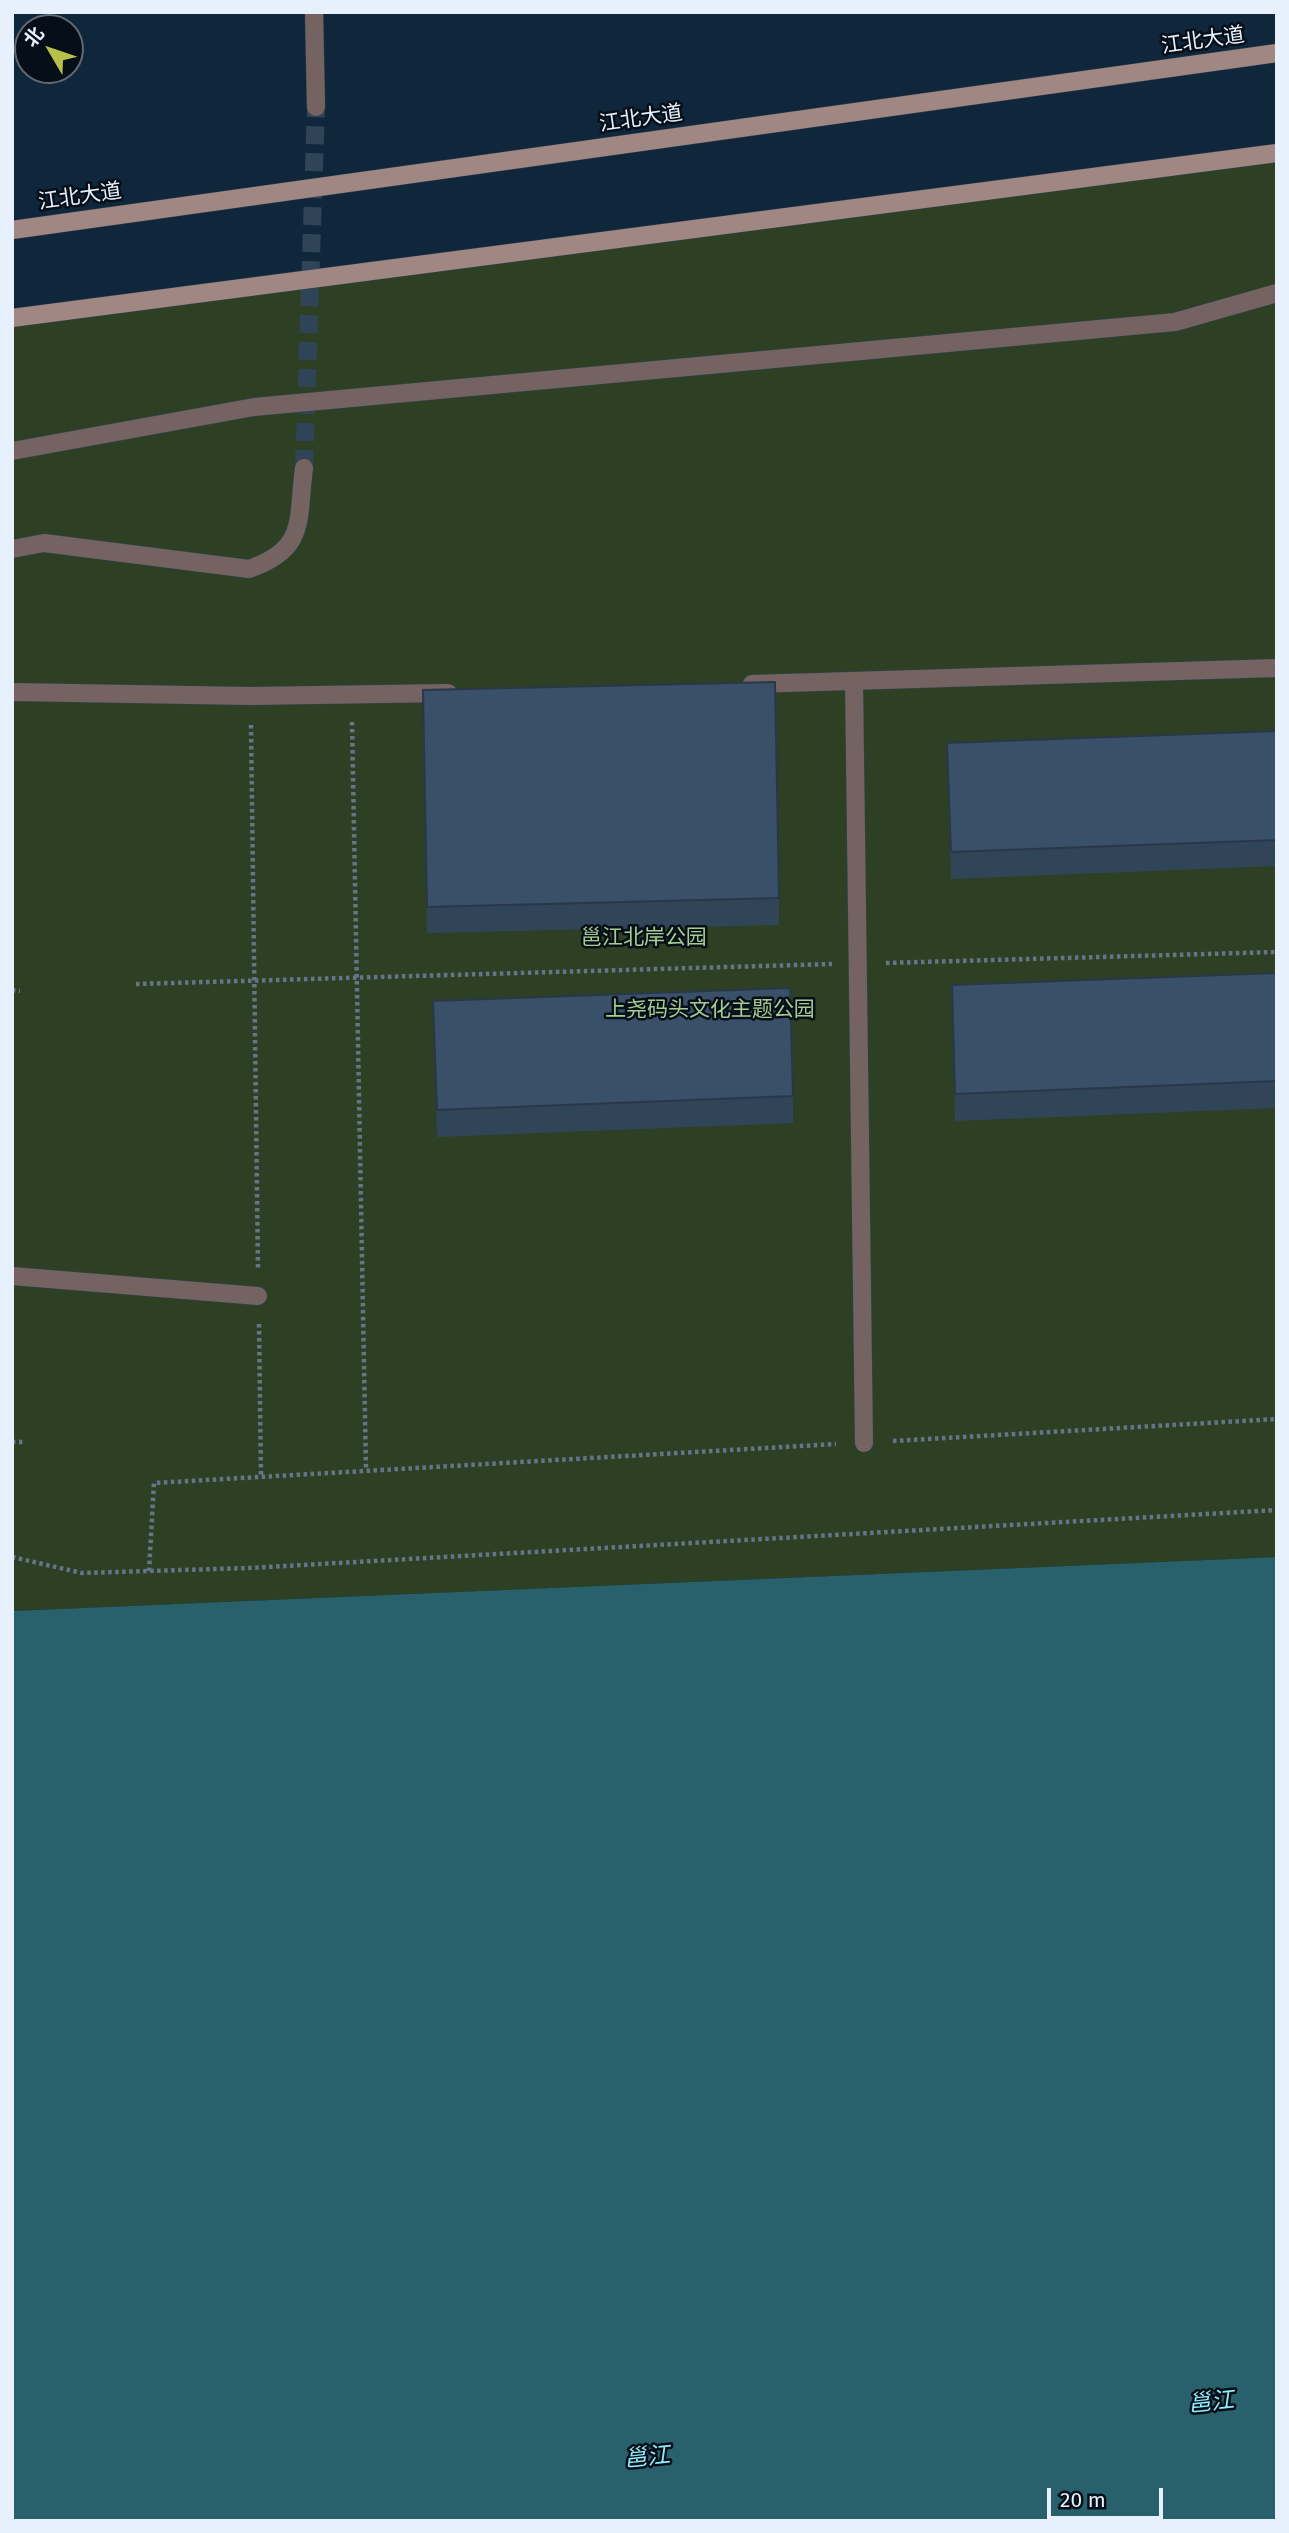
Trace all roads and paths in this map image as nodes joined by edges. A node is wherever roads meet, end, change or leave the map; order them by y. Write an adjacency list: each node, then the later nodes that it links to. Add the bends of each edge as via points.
1 (314, 12): 3 (street)
2 (1277, 53): 5 (main road, 江北大道)
3 (316, 107)
4 (1277, 153): 7 (main road)
5 (12, 230)
6 (1277, 293): 8 (street, via 1175,322 254,407)
7 (12, 318)
8 (12, 451)
9 (304, 468): 10 (street, via 296,532 288,550 249,569 44,544)
10 (12, 549)
11 (1277, 668): 12 (street)
12 (854, 681): 13 (street); 19 (street)
13 (728, 685)
14 (12, 692): 16 (street)
15 (463, 693): 17 (street)
16 (250, 696): 17 (street); 21 (path)
17 (351, 696): 20 (path)
18 (1277, 952): 19 (path)
19 (857, 963): 20 (path); 30 (street)
20 (357, 977): 21 (path); 31 (path)
21 (254, 981): 22 (path); 26 (path)
22 (136, 984)
23 (12, 990): 24 (path)
24 (20, 990)
25 (12, 1276): 26 (street)
26 (258, 1296): 32 (path)
27 (1277, 1419): 30 (path)
28 (12, 1442): 29 (path)
29 (24, 1442)
30 (864, 1443): 31 (path)
31 (366, 1471): 32 (path)
32 (261, 1477): 35 (path, via 154,1483)
33 (1277, 1510): 35 (path)
34 (12, 1557): 35 (path, via 82,1573)
35 (149, 1571)

